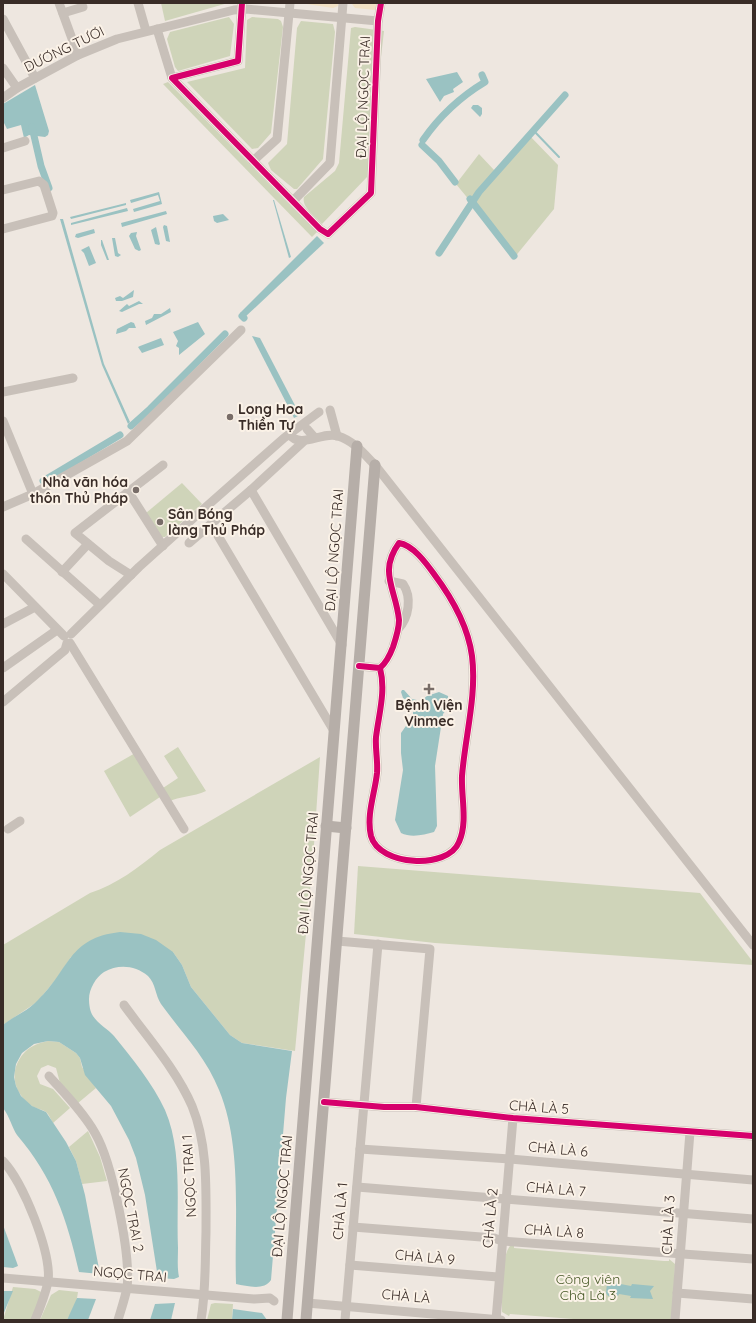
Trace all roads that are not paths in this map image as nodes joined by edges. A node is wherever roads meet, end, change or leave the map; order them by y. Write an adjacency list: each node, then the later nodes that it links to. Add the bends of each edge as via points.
1 (59, 3): 8 (street)
2 (138, 3): 14 (street)
3 (290, 3): 9 (street)
4 (343, 3): 10 (street)
5 (381, 3): 12 (street, ĐẠI LỘ NGỌC TRAI)
6 (242, 6): 9 (street, DƯƠNG TƯƠI); 13 (street, DƯƠNG TƯƠI); 18 (street, via 238,61)
7 (83, 7): 8 (street)
8 (63, 13): 15 (street)
9 (289, 13): 10 (street, DƯƠNG TƯƠI); 23 (street, via 277,139)
10 (342, 18): 12 (street, DƯƠNG TƯƠI); 25 (street, via 330,163)
11 (3, 19): 17 (street)
12 (378, 21): 25 (street, ĐẠI LỘ NGỌC TRAI, via 371,193 328,234)
13 (157, 29): 14 (street, DƯƠNG TƯƠI); 18 (street)
14 (146, 31): 15 (street, DƯƠNG TƯƠI, via 116,39)
15 (78, 55): 17 (street, DƯƠNG TƯƠI)
16 (3, 68): 19 (street)
17 (36, 78): 19 (street, DƯƠNG TƯƠI)
18 (172, 78): 23 (street)
19 (17, 88): 20 (street, DƯƠNG TƯƠI)
20 (3, 98)
21 (25, 141): 22 (street)
22 (3, 148)
23 (254, 161): 25 (street)
24 (3, 190): 26 (street, via 39,181 44,185 53,212 52,216)
25 (292, 201)
26 (3, 229)
27 (241, 330): 43 (street, via 132,437)
28 (73, 378): 29 (street)
29 (3, 392)
30 (330, 410): 35 (street)
31 (319, 412): 34 (street)
32 (3, 421): 43 (street)
33 (307, 429): 36 (street)
34 (289, 434): 37 (street); 49 (street)
35 (337, 436): 36 (street); 38 (street)
36 (314, 437): 37 (street)
37 (303, 442): 41 (street)
38 (357, 446): 40 (street); 60 (main road, ĐẠI LỘ NGỌC TRAI)
39 (163, 465): 42 (street)
40 (375, 465): 61 (main road); 73 (street)
41 (251, 490): 45 (street); 60 (street, via 274,524)
42 (128, 491): 48 (street, via 75,533); 49 (street)
43 (33, 494): 44 (street)
44 (3, 507)
45 (211, 524): 47 (street); 65 (street)
46 (26, 539): 50 (street)
47 (189, 543)
48 (88, 544): 50 (street); 52 (street)
49 (163, 546): 52 (street)
50 (62, 572): 54 (street)
51 (3, 574): 55 (street)
52 (131, 575): 54 (street)
53 (389, 581): 57 (street, via 399,620); 57 (street, via 403,584 408,596 407,617); 63 (street, via 388,564 393,551 399,543 404,544 429,566 448,592 463,624 472,655 473,688 462,778 463,821 460,841 448,856 411,861 389,855 376,846 371,836 370,816 377,773 376,748 383,679)
54 (100, 605): 59 (street)
55 (35, 607): 56 (street); 58 (street)
56 (3, 624)
57 (398, 629): 63 (street, via 390,654)
58 (57, 630): 59 (street); 62 (street)
59 (68, 639): 64 (street, via 65,650); 70 (street)
60 (342, 645): 65 (main road, ĐẠI LỘ NGỌC TRAI)
61 (359, 666): 63 (street); 68 (main road)
62 (3, 668)
63 (380, 668)
64 (3, 702)
65 (334, 731): 67 (main road, ĐẠI LỘ NGỌC TRAI)
66 (20, 821): 69 (street)
67 (326, 826): 68 (main road); 103 (main road, ĐẠI LỘ NGỌC TRAI)
68 (346, 828): 71 (main road)
69 (8, 829)
70 (184, 829)
71 (338, 941): 72 (street); 76 (main road)
72 (378, 944): 77 (street, CHÀ LÀ 1); 78 (street, via 430,948)
73 (753, 944)
74 (124, 1005): 101 (street, NGỌC TRAI 1, via 174,1073 201,1129 205,1163)
75 (49, 1076): 99 (street, NGỌC TRAI 2, via 85,1117 102,1148 117,1200)
76 (324, 1102): 77 (street, CHÀ LÀ 5); 104 (main road)
77 (364, 1105): 78 (street, CHÀ LÀ 5); 82 (street, CHÀ LÀ 1)
78 (416, 1107): 79 (street, CHÀ LÀ 5)
79 (513, 1118): 80 (street, CHÀ LÀ 5); 83 (street, CHÀ LÀ 2)
80 (690, 1132): 81 (street, CHÀ LÀ 5); 85 (street, CHÀ LÀ 3)
81 (753, 1136)
82 (360, 1149): 83 (street, CHÀ LÀ 6); 87 (street, CHÀ LÀ 1)
83 (510, 1158): 85 (street, CHÀ LÀ 6); 88 (street, CHÀ LÀ 2)
84 (3, 1160): 98 (street, via 30,1207 47,1263)
85 (686, 1175): 86 (street, CHÀ LÀ 6); 89 (street, CHÀ LÀ 3)
86 (753, 1180)
87 (357, 1187): 88 (street, CHÀ LÀ 7); 91 (street, CHÀ LÀ 1)
88 (505, 1199): 89 (street, CHÀ LÀ 7); 92 (street, CHÀ LÀ 2)
89 (682, 1212): 90 (street, CHÀ LÀ 7); 93 (street, CHÀ LÀ 3)
90 (753, 1219)
91 (353, 1227): 92 (street, CHÀ LÀ 8, via 494,1238); 95 (street, CHÀ LÀ 1)
92 (502, 1241): 93 (street, CHÀ LÀ 8); 96 (street, CHÀ LÀ 2)
93 (681, 1253): 94 (street, CHÀ LÀ 8); 100 (street, CHÀ LÀ 3)
94 (753, 1258)
95 (350, 1265): 96 (street, CHÀ LÀ 9); 105 (street, CHÀ LÀ 1)
96 (498, 1277): 112 (street, CHÀ LÀ 2)
97 (3, 1278): 98 (street, NGỌC TRAI)
98 (48, 1281): 99 (street, NGỌC TRAI); 106 (street)
99 (127, 1288): 101 (street, NGỌC TRAI); 107 (street, NGỌC TRAI 2)
100 (677, 1293): 102 (street); 113 (street, CHÀ LÀ 3)
101 (205, 1294): 103 (street, NGỌC TRAI, via 254,1299 257,1302); 108 (street, NGỌC TRAI 1)
102 (753, 1299)
103 (288, 1302): 104 (main road); 109 (main road, ĐẠI LỘ NGỌC TRAI)
104 (307, 1303): 105 (street, CHÀ LÀ); 110 (main road)
105 (347, 1305): 111 (street, CHÀ LÀ 1); 112 (street, CHÀ LÀ)
106 (35, 1320)
107 (118, 1320)
108 (201, 1320)
109 (287, 1320)
110 (306, 1320)
111 (345, 1320)
112 (498, 1320)
113 (675, 1320)

